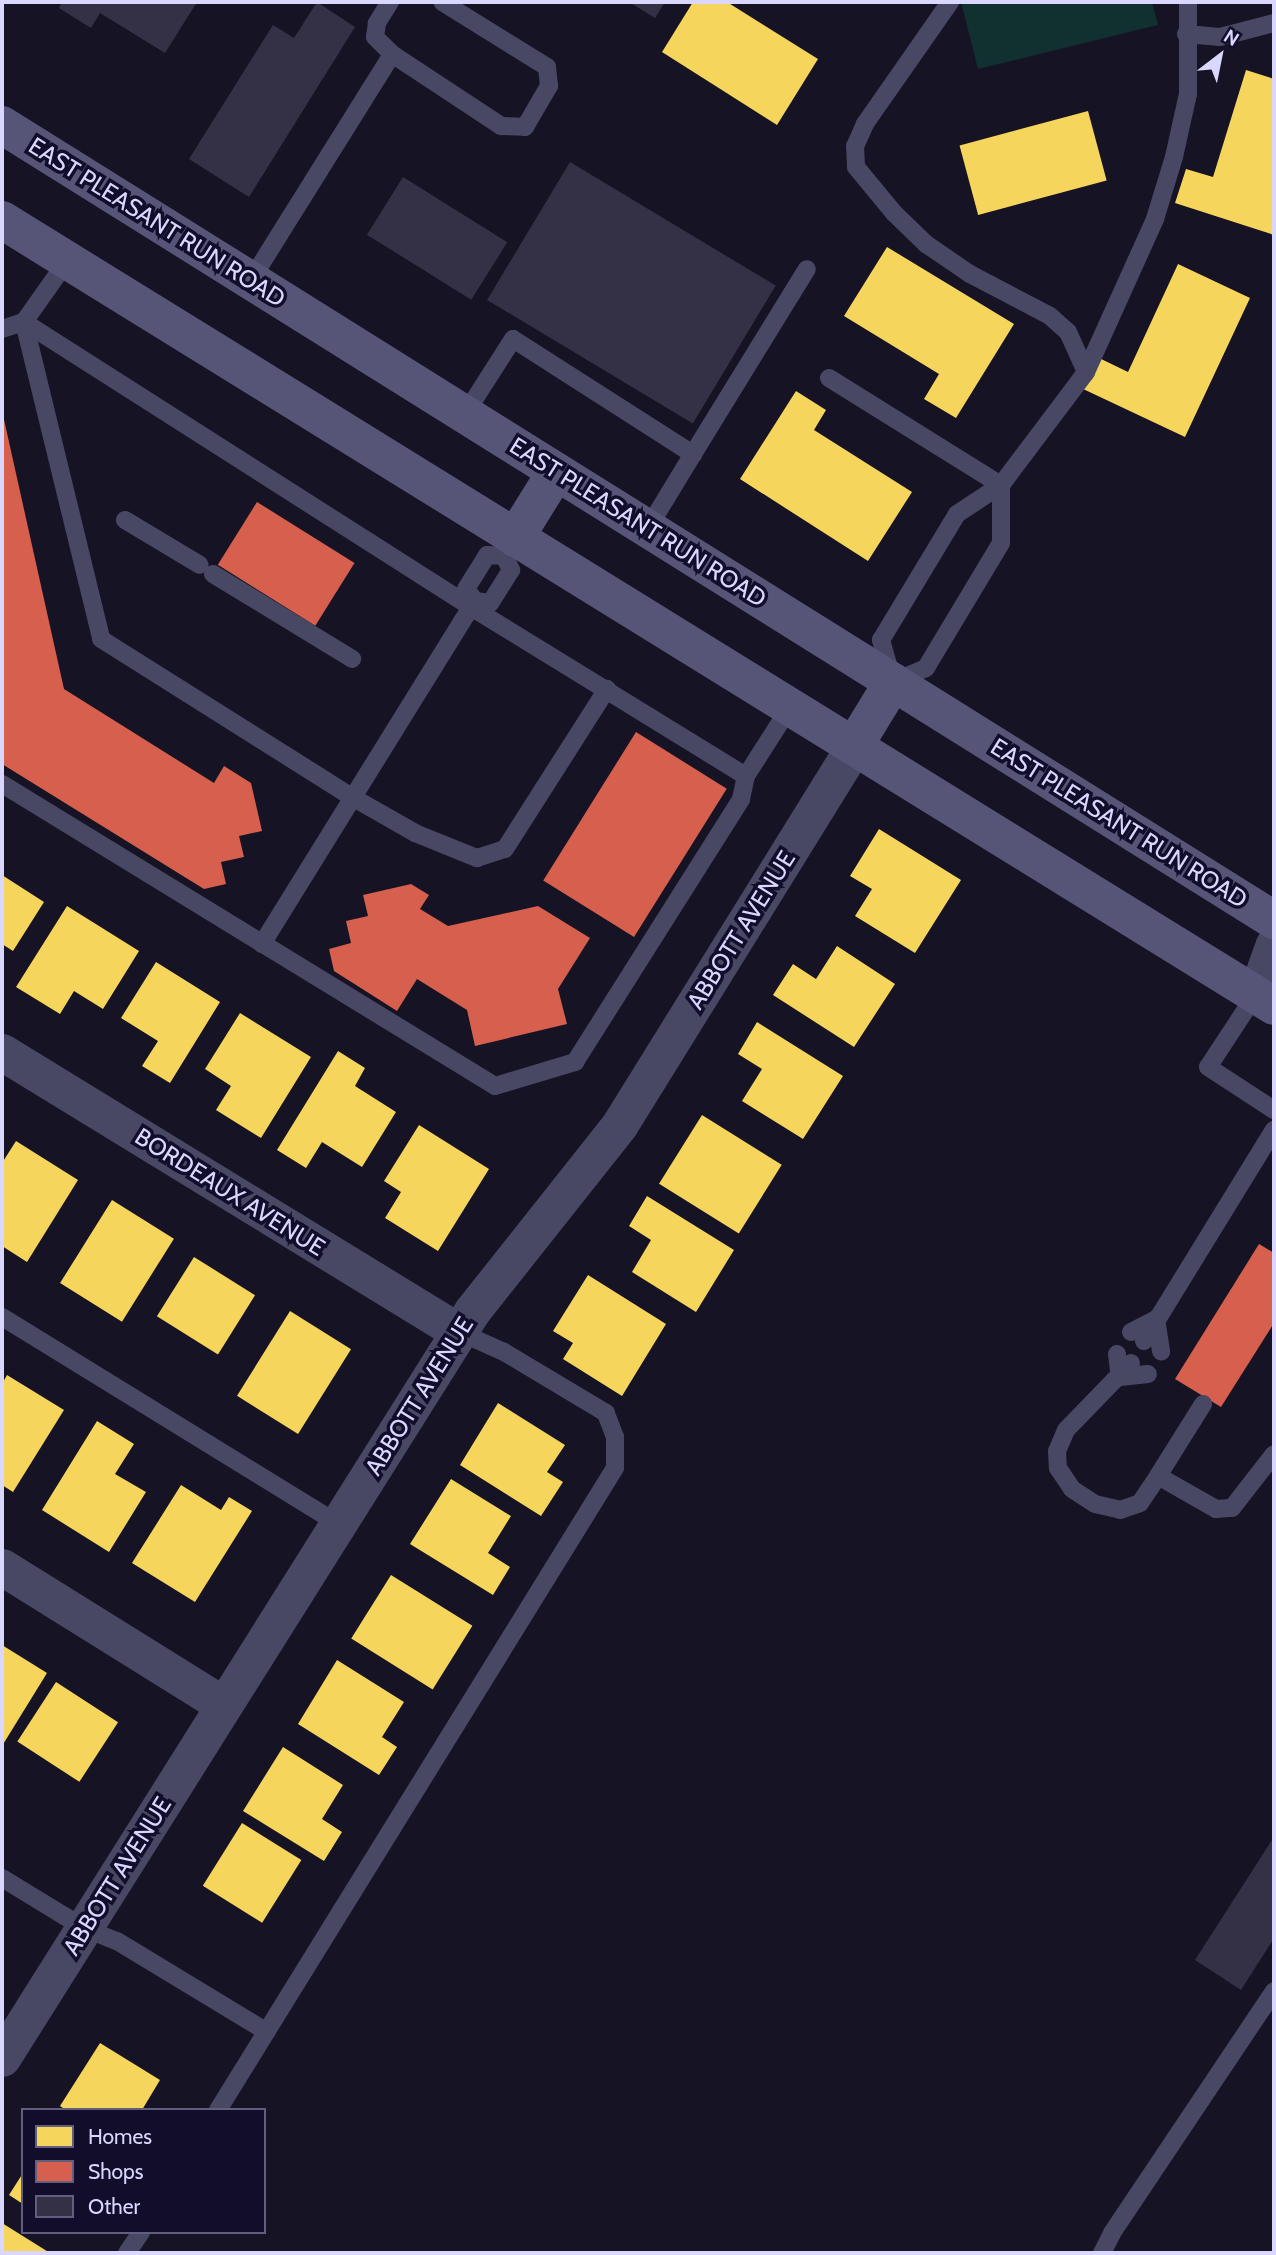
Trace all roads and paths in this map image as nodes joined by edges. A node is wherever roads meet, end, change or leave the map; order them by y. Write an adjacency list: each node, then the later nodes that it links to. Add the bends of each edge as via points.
1 (390, 2): 7 (lane, via 377,23 375,37)
2 (442, 2): 7 (lane, via 547,67 549,86 525,127 501,126)
3 (950, 2): 16 (lane, via 865,124 855,146 856,166 926,244 970,274 1050,316 1068,332)
4 (1188, 2): 6 (lane)
5 (1274, 23): 6 (lane, via 1220,37)
6 (1186, 34): 16 (lane, via 1188,94 1171,169 1155,219)
7 (391, 54): 12 (lane)
8 (2, 125): 12 (main road, EAST PLEASANT RUN ROAD)
9 (2, 220): 10 (main road)
10 (67, 261): 14 (lane); 24 (main road)
11 (807, 269): 19 (lane)
12 (251, 280): 18 (main road, EAST PLEASANT RUN ROAD)
13 (2, 316): 14 (lane)
14 (24, 323): 15 (lane); 25 (lane); 33 (lane, via 101,639)
15 (2, 329)
16 (1086, 372): 21 (lane)
17 (829, 378): 21 (lane)
18 (465, 414): 19 (lane, via 513,339); 20 (main road, EAST PLEASANT RUN ROAD)
19 (693, 454): 23 (lane)
20 (556, 471): 23 (main road, EAST PLEASANT RUN ROAD); 24 (main road)
21 (1001, 485): 27 (lane, via 1001,543 926,668); 27 (lane, via 957,514 881,639)
22 (125, 520): 26 (lane)
23 (648, 528): 27 (main road, EAST PLEASANT RUN ROAD)
24 (510, 547): 25 (lane, via 511,570 490,603); 25 (lane, via 486,555 466,589); 29 (main road)
25 (473, 604): 28 (lane); 33 (lane)
26 (352, 659)
27 (893, 682): 30 (main road); 34 (main road, EAST PLEASANT RUN ROAD)
28 (607, 689): 31 (lane); 33 (lane, via 505,849 477,858 415,833)
29 (790, 707): 30 (main road); 31 (lane)
30 (854, 746): 37 (main road); 43 (street, ABBOTT AVENUE, via 620,1124)
31 (746, 776): 35 (lane, via 741,799 575,1062 495,1086)
32 (2, 784): 35 (lane)
33 (352, 797): 35 (lane)
34 (1274, 920)
35 (262, 944)
36 (1274, 944): 37 (street)
37 (1265, 1000): 39 (lane, via 1208,1067)
38 (2, 1052): 43 (street, BORDEAUX AVENUE)
39 (1274, 1110)
40 (1274, 1130): 42 (lane)
41 (2, 1317): 52 (lane)
42 (1156, 1320): 44 (lane); 45 (lane)
43 (459, 1332): 52 (street, ABBOTT AVENUE); 58 (lane, via 504,1352 606,1413 615,1437 615,1468)
44 (1138, 1336)
45 (1161, 1352)
46 (1124, 1359): 48 (lane)
47 (1148, 1374): 48 (lane)
48 (1119, 1377): 51 (lane, via 1066,1430 1057,1451 1058,1468 1072,1489 1095,1504 1120,1510 1140,1503)
49 (1203, 1404): 51 (lane)
50 (1274, 1454): 51 (lane, via 1232,1508 1216,1510)
51 (1158, 1476)
52 (338, 1524): 54 (street, ABBOTT AVENUE)
53 (2, 1567): 54 (street)
54 (224, 1705): 56 (street, ABBOTT AVENUE)
55 (2, 1878): 56 (lane)
56 (84, 1928): 58 (lane, via 117,1941); 59 (street, ABBOTT AVENUE)
57 (1274, 1991): 63 (lane)
58 (267, 2032): 60 (lane)
59 (2, 2058)
60 (219, 2108)
61 (140, 2234): 62 (lane)
62 (127, 2253)
63 (1102, 2253)

